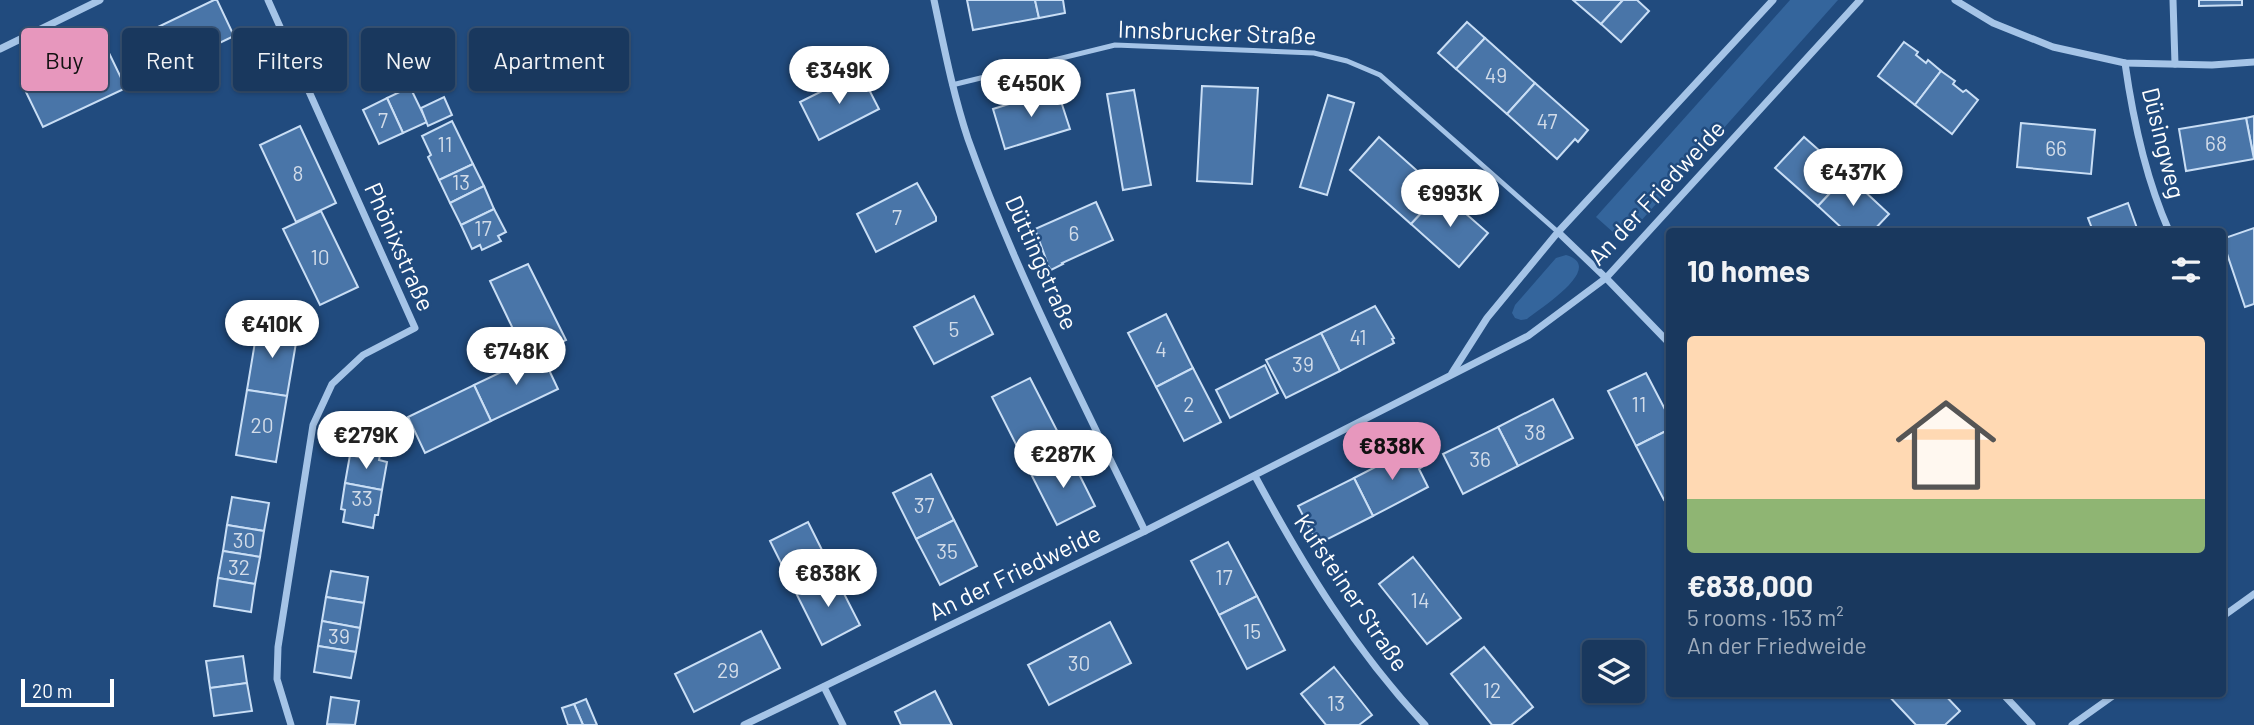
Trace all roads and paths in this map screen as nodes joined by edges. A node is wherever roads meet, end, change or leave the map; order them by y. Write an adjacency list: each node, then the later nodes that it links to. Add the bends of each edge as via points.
1 (100, 0): 8 (street)
2 (268, 0): 25 (street, Phönixstraße, via 415,328 363,355 331,384 313,425 278,647 277,679)
3 (934, 0): 12 (street, Düttingstraße)
4 (1773, 0): 14 (street, An der Friedweide)
5 (1860, 0): 15 (street, An der Friedweide)
6 (1955, 0): 10 (street, via 1993,23 2053,47)
7 (2173, 0): 11 (street)
8 (0, 49)
9 (2254, 62): 11 (street)
10 (2124, 63): 11 (street); 13 (street, Düsingweg, via 2131,106)
11 (2175, 64)
12 (952, 85): 14 (lane, Innsbrucker Straße, via 1115,45 1314,53 1347,61 1380,75); 19 (street, Düttingstraße, via 1006,238)
13 (2168, 228)
14 (1558, 232): 15 (street, Innsbrucker Straße); 17 (street, An der Friedweide, via 1487,317)
15 (1606, 278): 16 (street, Innsbrucker Straße); 17 (street, An der Friedweide, via 1528,336)
16 (1666, 340)
17 (1450, 375): 18 (street, An der Friedweide)
18 (1255, 475): 19 (street, An der Friedweide); 28 (street, Kufsteiner Straße, via 1340,619 1390,687)
19 (1144, 531): 22 (street, An der Friedweide)
20 (2254, 594): 21 (street)
21 (2226, 614)
22 (824, 688): 26 (street, An der Friedweide); 27 (street)
23 (2006, 697): 29 (street)
24 (2111, 697): 30 (street)
25 (291, 725)
26 (744, 725)
27 (844, 725)
28 (1425, 725)
29 (2032, 725)
30 (2072, 725)

